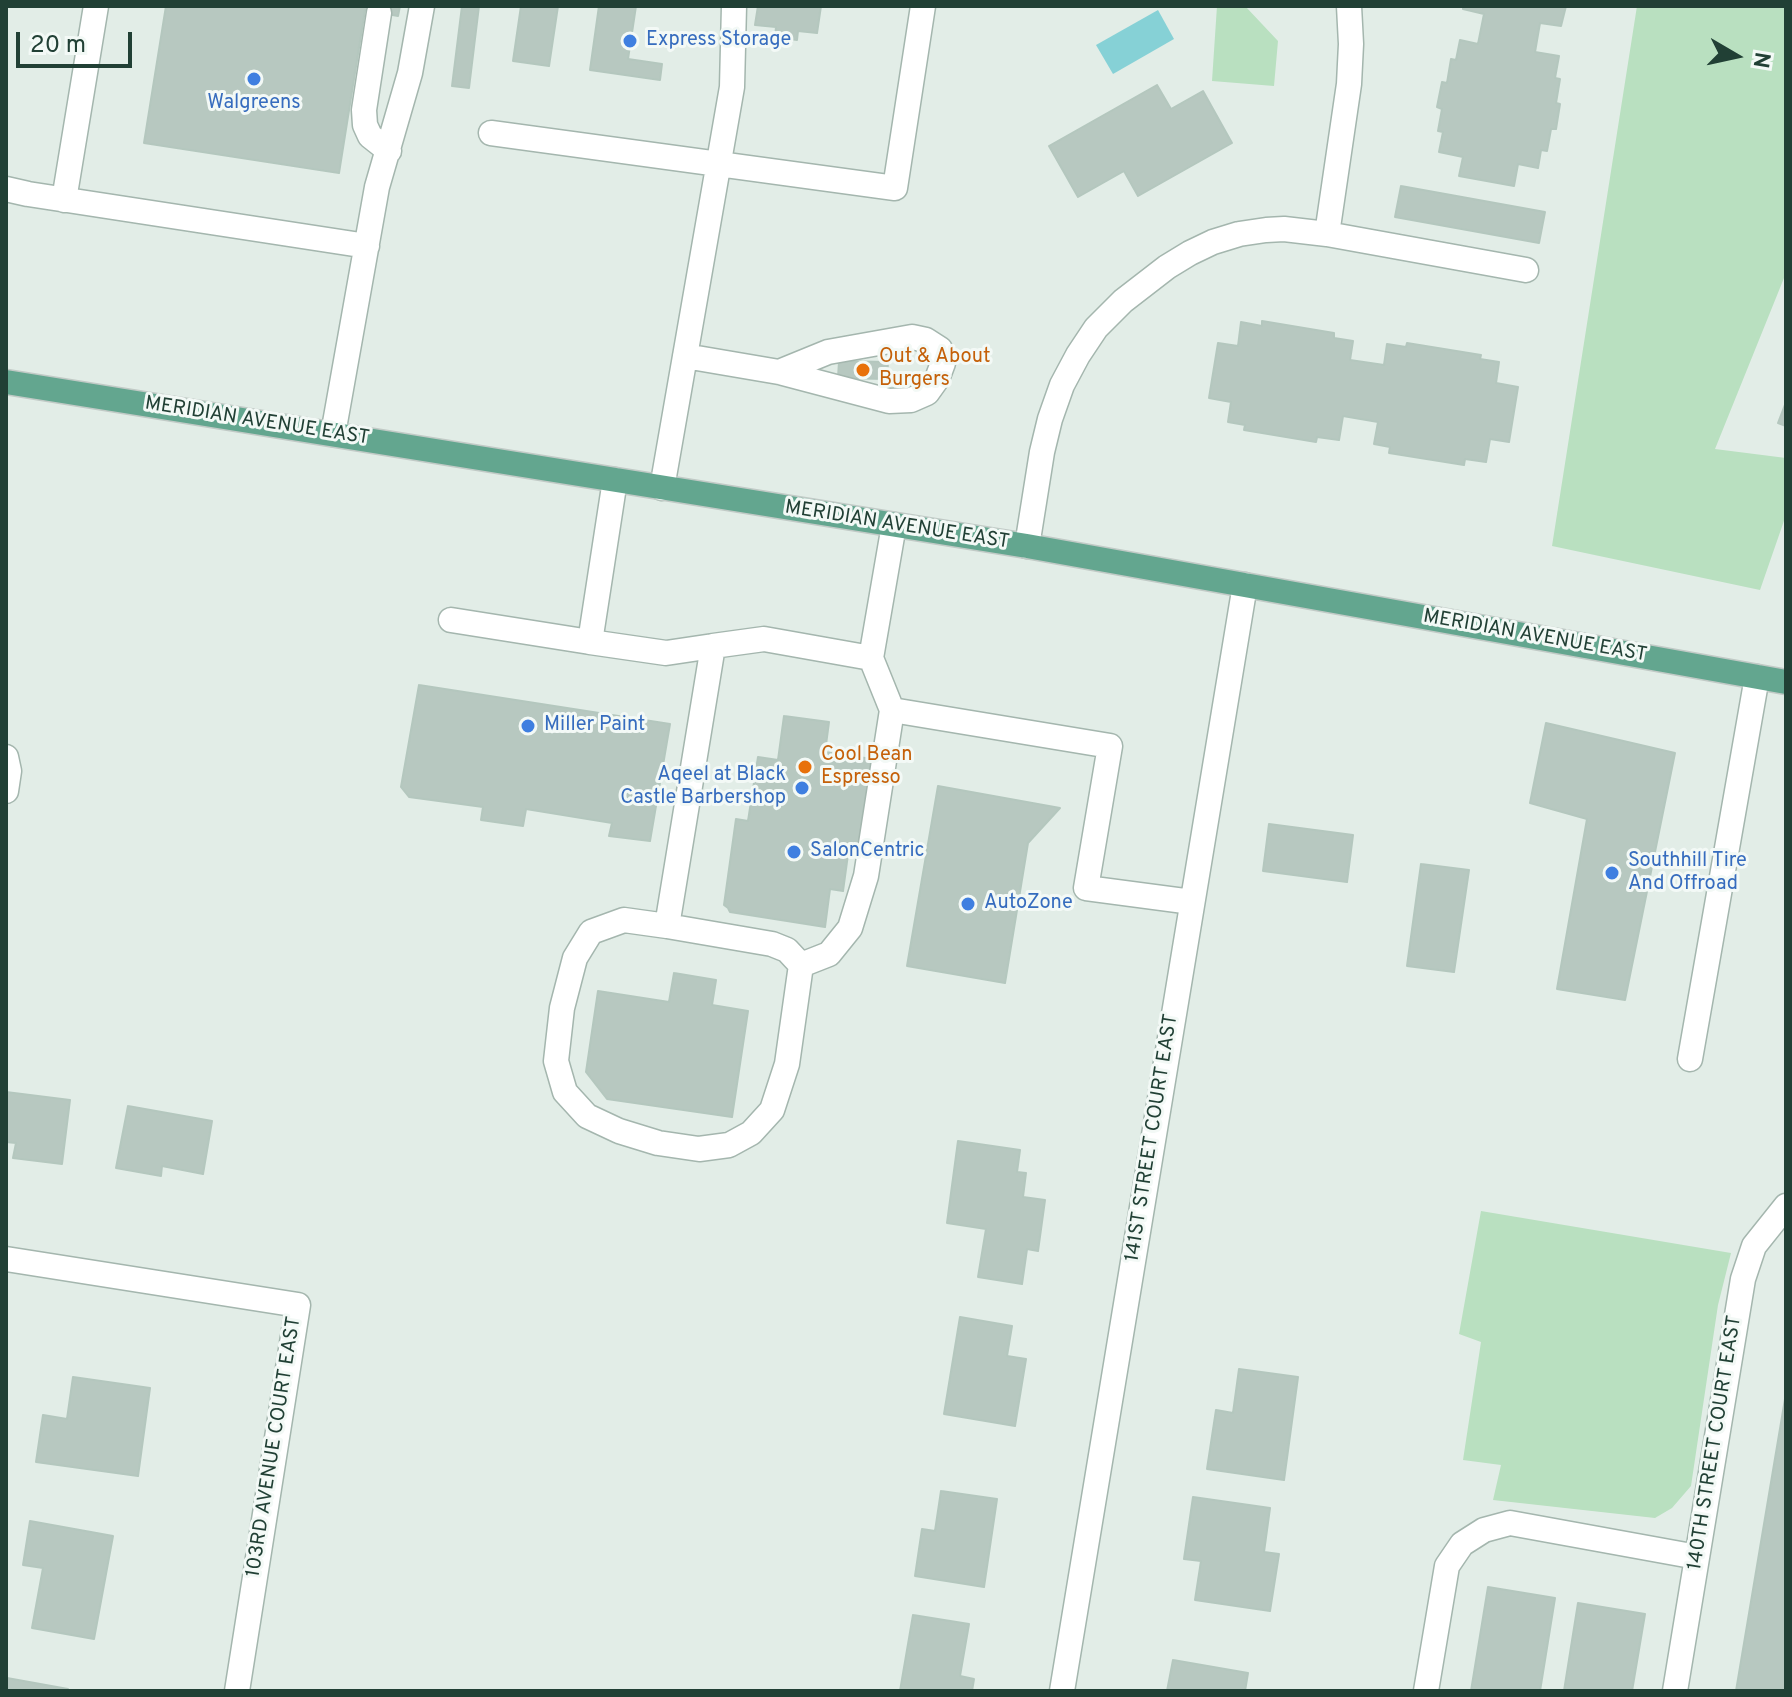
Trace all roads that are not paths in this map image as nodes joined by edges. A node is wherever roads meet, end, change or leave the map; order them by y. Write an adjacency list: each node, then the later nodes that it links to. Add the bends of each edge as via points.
1 (96, 6): 11 (street)
2 (422, 6): 8 (street)
3 (734, 6): 9 (street, via 732,87)
4 (923, 6): 9 (street, via 895,188)
5 (1349, 6): 12 (street, via 1349,84)
6 (379, 13): 8 (street, via 365,125)
7 (491, 133): 9 (street)
8 (389, 151): 13 (street)
9 (719, 164): 15 (street)
10 (6, 189): 11 (street)
11 (64, 200): 13 (street)
12 (1327, 234): 14 (street); 22 (street, via 1266,230 1190,253 1123,301 1096,328 1062,385 1050,419)
13 (367, 246): 18 (street)
14 (1526, 270)
15 (685, 356): 16 (street); 20 (street)
16 (779, 372): 16 (street, via 889,401 911,400 927,393 943,363 940,349 912,337 828,352)
17 (6, 382): 18 (main road, MERIDIAN AVENUE EAST)
18 (333, 434): 19 (main road, MERIDIAN AVENUE EAST)
19 (615, 480): 20 (main road, MERIDIAN AVENUE EAST); 25 (street)
20 (662, 488): 21 (main road, MERIDIAN AVENUE EAST)
21 (894, 525): 22 (main road, MERIDIAN AVENUE EAST); 27 (street)
22 (1027, 546): 23 (main road, MERIDIAN AVENUE EAST)
23 (1245, 585): 28 (main road, MERIDIAN AVENUE EAST); 33 (street, 141ST STREET COURT EAST)
24 (451, 620): 25 (street)
25 (590, 642): 26 (street, via 666,653)
26 (713, 646): 27 (street, via 764,639); 34 (street)
27 (871, 658): 30 (street)
28 (1757, 677): 29 (main road, MERIDIAN AVENUE EAST); 36 (street)
29 (1786, 682)
30 (892, 710): 33 (street, via 1110,746 1086,888); 35 (street, via 866,876 850,928 829,954)
31 (6, 757): 32 (street)
32 (6, 791)
33 (1192, 902): 41 (street, 141ST STREET COURT EAST)
34 (667, 926): 35 (street, via 772,944); 35 (street, via 624,920 591,932 575,958 556,1061 565,1092 587,1116 658,1143 699,1149 729,1145 751,1133 772,1110 787,1064)
35 (801, 965)
36 (1690, 1059)
37 (1786, 1206): 39 (street, 140TH STREET COURT EAST, via 1754,1246 1743,1279)
38 (6, 1259): 40 (street, 103RD AVENUE COURT EAST, via 298,1305)
39 (1697, 1557): 42 (street, via 1510,1523 1484,1530 1462,1544 1447,1566); 43 (street, 140TH STREET COURT EAST)
40 (237, 1691)
41 (1062, 1691)
42 (1426, 1691)
43 (1675, 1691)

